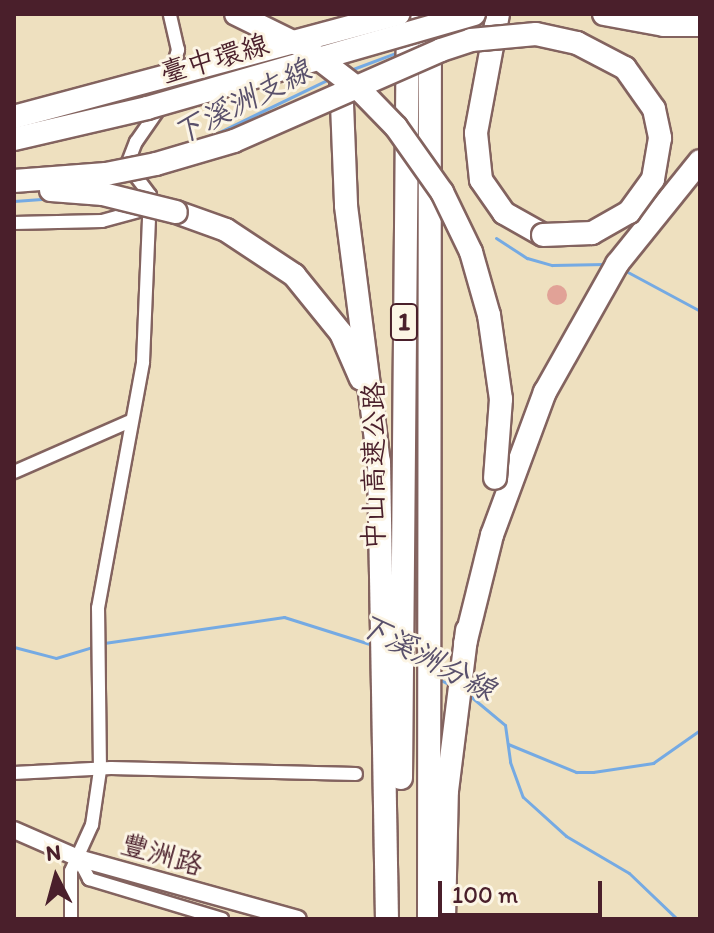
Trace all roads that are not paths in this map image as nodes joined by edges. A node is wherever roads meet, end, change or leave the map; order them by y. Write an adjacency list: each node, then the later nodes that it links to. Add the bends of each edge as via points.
1 (170, 14): 16 (street, via 178,50 161,106 127,165 150,195)
2 (236, 14): 21 (highway, bridge, via 305,48 361,91 396,127 442,192 471,252 489,315 501,399)
3 (346, 14): 19 (highway, via 339,119 342,167)
4 (398, 14): 11 (highway, 臺中環線, bridge)
5 (408, 14): 22 (highway, 中山高速公路 / 1)
6 (430, 14): 34 (highway, 中山高速公路 / 1)
7 (474, 14): 12 (highway, 臺中環線, bridge, via 147,108)
8 (498, 14): 14 (highway, bridge, via 476,133 481,180 504,213 543,235 592,233 629,212 653,179 660,138 654,109 625,68 577,43 536,34 471,40 441,50 234,141 156,164)
9 (604, 14): 10 (highway, via 664,25)
10 (700, 25)
11 (14, 117)
12 (14, 139)
13 (700, 161): 21 (highway, via 609,277)
14 (14, 181)
15 (14, 189): 19 (highway, bridge, via 103,194 176,212 226,230 274,257 320,301 357,363)
16 (149, 209): 17 (street, via 102,221); 18 (street, via 143,362)
17 (14, 223)
18 (131, 421): 20 (street); 24 (street, via 129,462 109,527 112,543 96,625)
19 (379, 462): 22 (highway)
20 (14, 472)
21 (504, 475): 35 (highway, via 455,709)
22 (394, 635): 23 (highway, 中山高速公路 / 1)
23 (394, 686): 32 (highway); 33 (highway, 中山高速公路 / 1)
24 (100, 770): 25 (street); 26 (street); 28 (street, via 92,825)
25 (14, 773)
26 (356, 774)
27 (14, 830): 28 (street, 豐洲路)
28 (78, 858): 29 (street, via 71,871); 30 (street, via 89,879); 31 (street, 豐洲路)
29 (71, 919)
30 (222, 919)
31 (298, 919)
32 (387, 919)
33 (399, 919)
34 (429, 919)
35 (444, 919)

